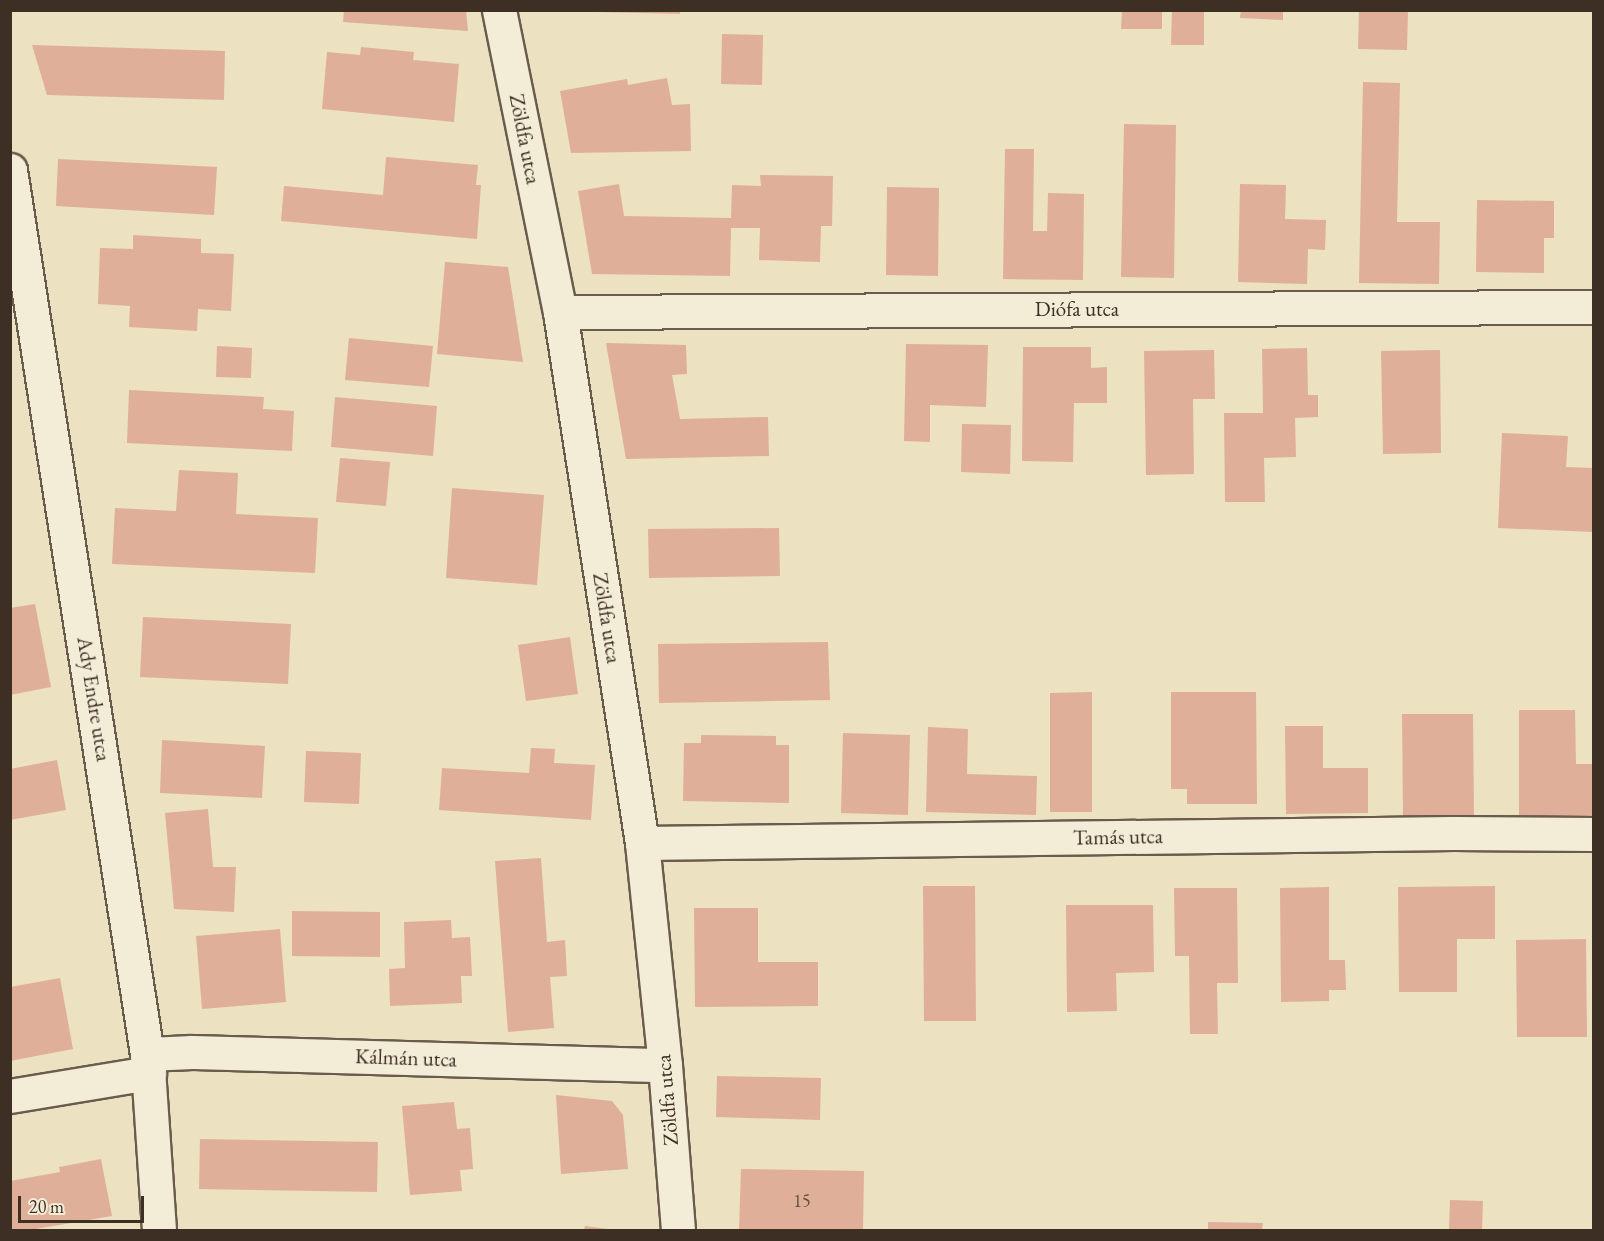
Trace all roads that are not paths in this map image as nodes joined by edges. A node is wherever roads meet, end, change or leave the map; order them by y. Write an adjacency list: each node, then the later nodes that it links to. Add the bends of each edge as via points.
1 (499, 10): 4 (street, Zöldfa utca)
2 (10, 170): 7 (street, Ady Endre utca)
3 (1593, 307): 4 (street, Diófa utca)
4 (560, 312): 6 (street, Zöldfa utca)
5 (1593, 834): 6 (street, Tamás utca, via 1453,832)
6 (642, 843): 8 (street, Zöldfa utca)
7 (148, 1064): 8 (street, Kálmán utca, via 192,1052); 9 (street, Kálmán utca); 10 (street, Ady Endre utca)
8 (665, 1065): 11 (street, Zöldfa utca)
9 (10, 1096)
10 (159, 1230)
11 (678, 1230)

